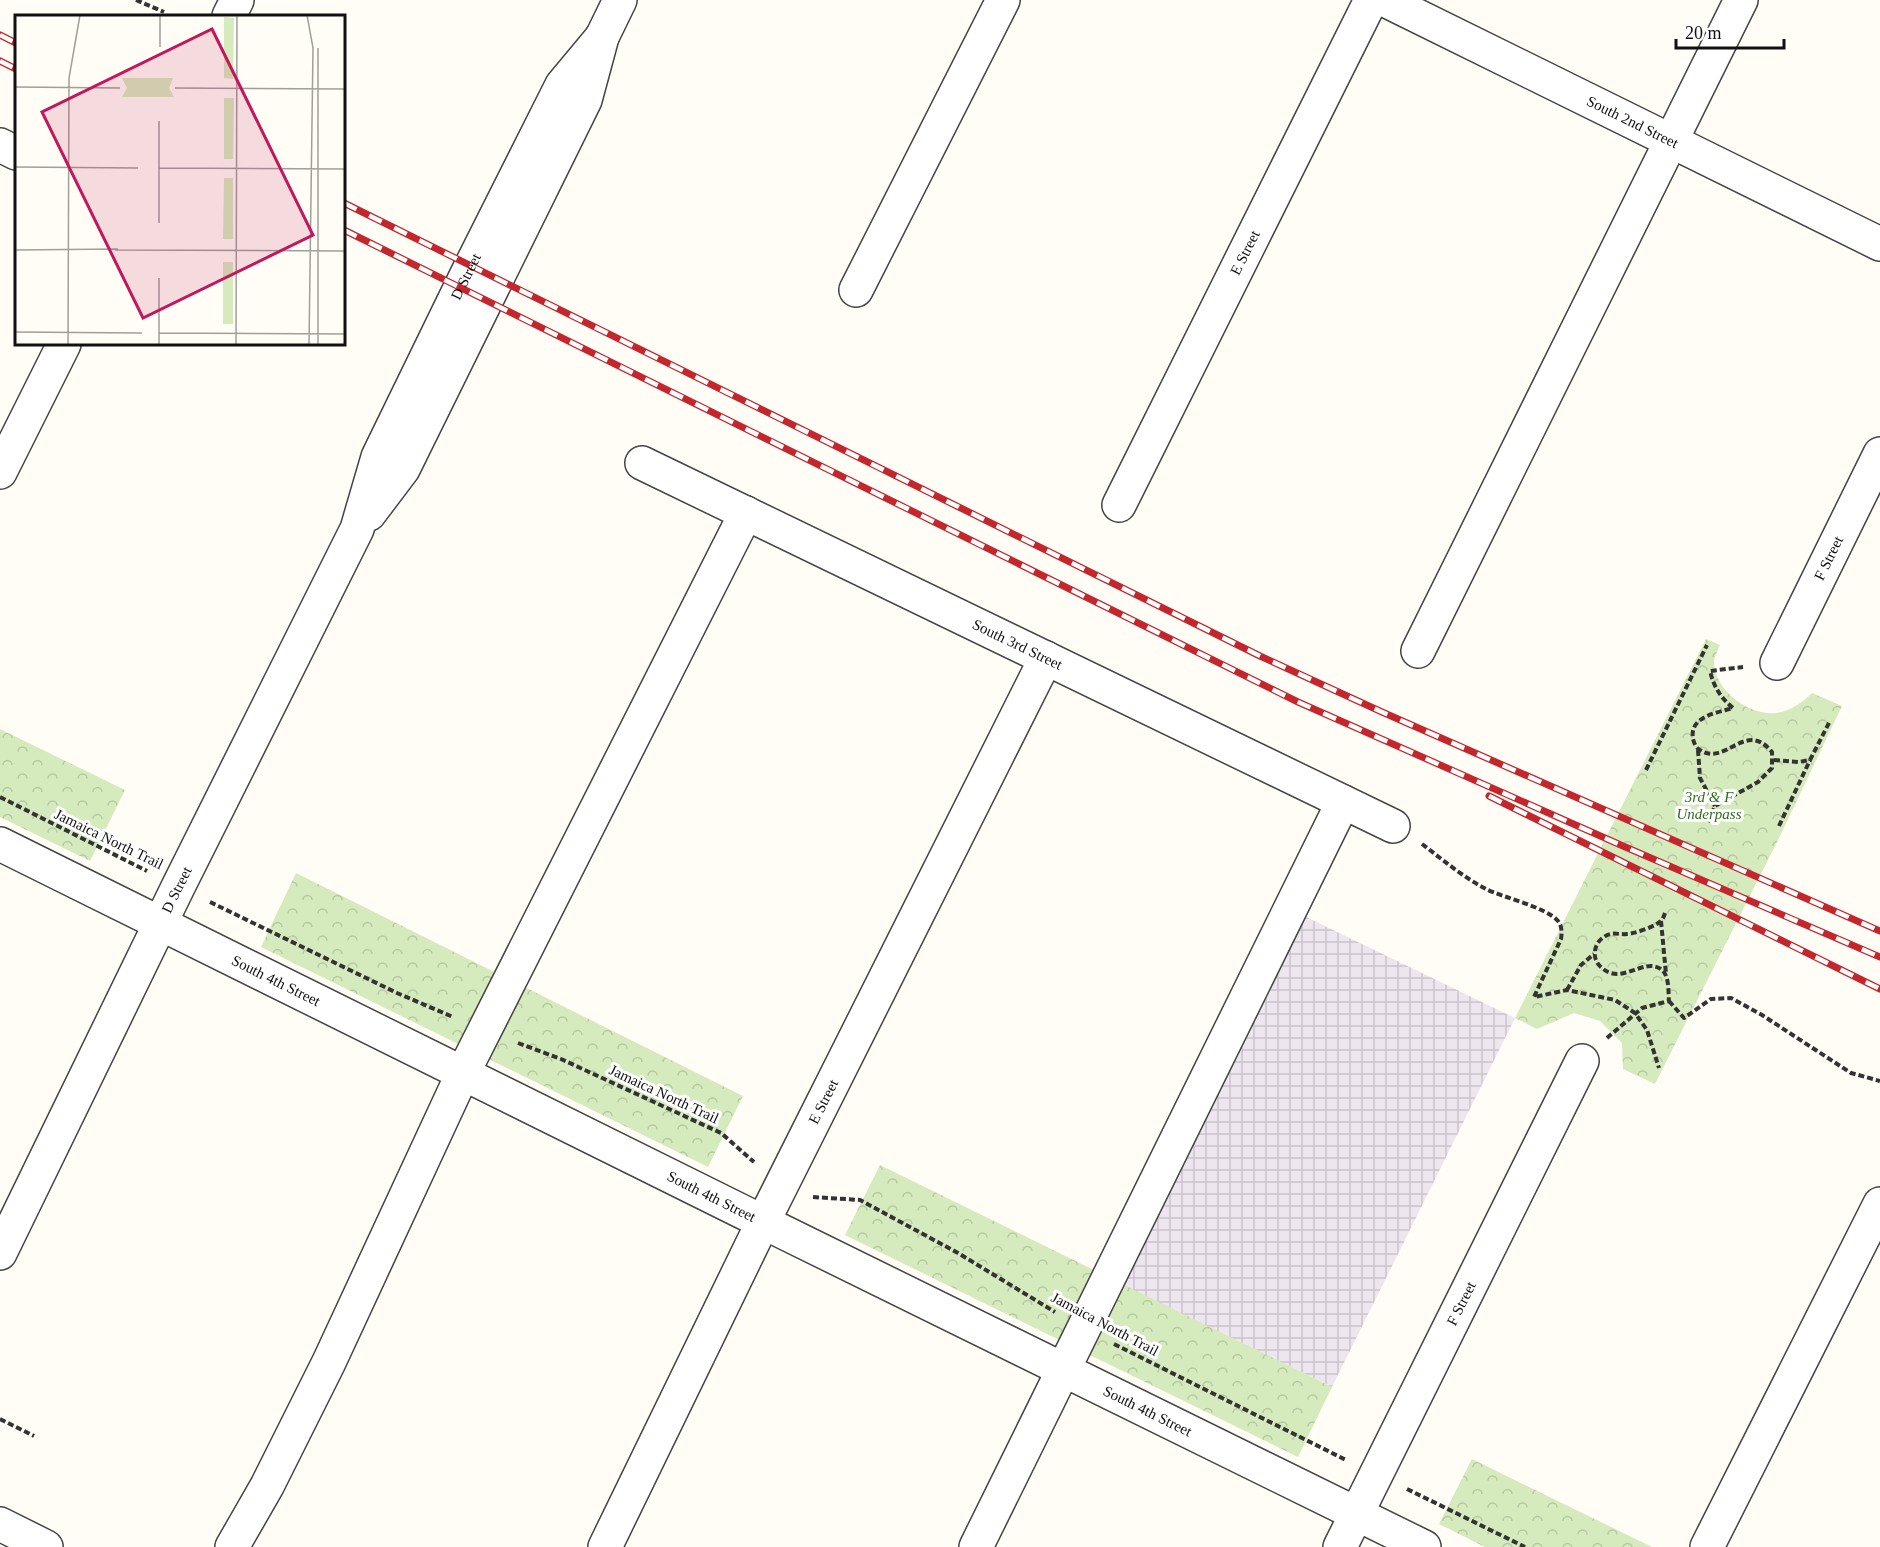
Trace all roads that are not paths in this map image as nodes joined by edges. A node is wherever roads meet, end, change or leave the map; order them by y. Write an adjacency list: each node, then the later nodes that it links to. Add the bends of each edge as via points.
1 (237, 0): 7 (street)
2 (620, 0): 25 (street, D Street, via 602,37 562,86 471,266 378,457 357,529)
3 (1003, 0): 12 (street)
4 (1371, 0): 17 (street, E Street)
5 (1385, 0): 8 (street, South 2nd Street)
6 (1741, 0): 8 (street)
7 (230, 15)
8 (1671, 142): 11 (street, South 2nd Street); 19 (street)
9 (0, 145): 10 (street)
10 (15, 152)
11 (1880, 244)
12 (856, 290)
13 (64, 345): 16 (street)
14 (1880, 454): 21 (street, F Street)
15 (642, 463): 18 (street, South 3rd Street)
16 (0, 472)
17 (1119, 505)
18 (746, 513): 20 (street, South 3rd Street); 27 (street)
19 (1418, 651)
20 (1046, 658): 22 (street, South 3rd Street); 29 (street, E Street)
21 (1777, 663)
22 (1343, 802): 23 (street, South 3rd Street); 31 (street)
23 (1393, 826)
24 (0, 844): 25 (street, South 4th Street)
25 (160, 923): 27 (street, South 4th Street); 30 (street, D Street)
26 (1582, 1061): 32 (street, F Street)
27 (463, 1073): 29 (street, South 4th Street); 35 (street, via 328,1362)
28 (1880, 1204): 40 (street)
29 (763, 1222): 31 (street, South 4th Street); 36 (street, E Street)
30 (0, 1253)
31 (1063, 1369): 32 (street, South 4th Street); 37 (street)
32 (1356, 1513): 38 (street, F Street); 39 (street, South 4th Street)
33 (0, 1524): 34 (street)
34 (46, 1547)
35 (232, 1547)
36 (604, 1547)
37 (976, 1547)
38 (1340, 1547)
39 (1424, 1547)
40 (1707, 1547)

